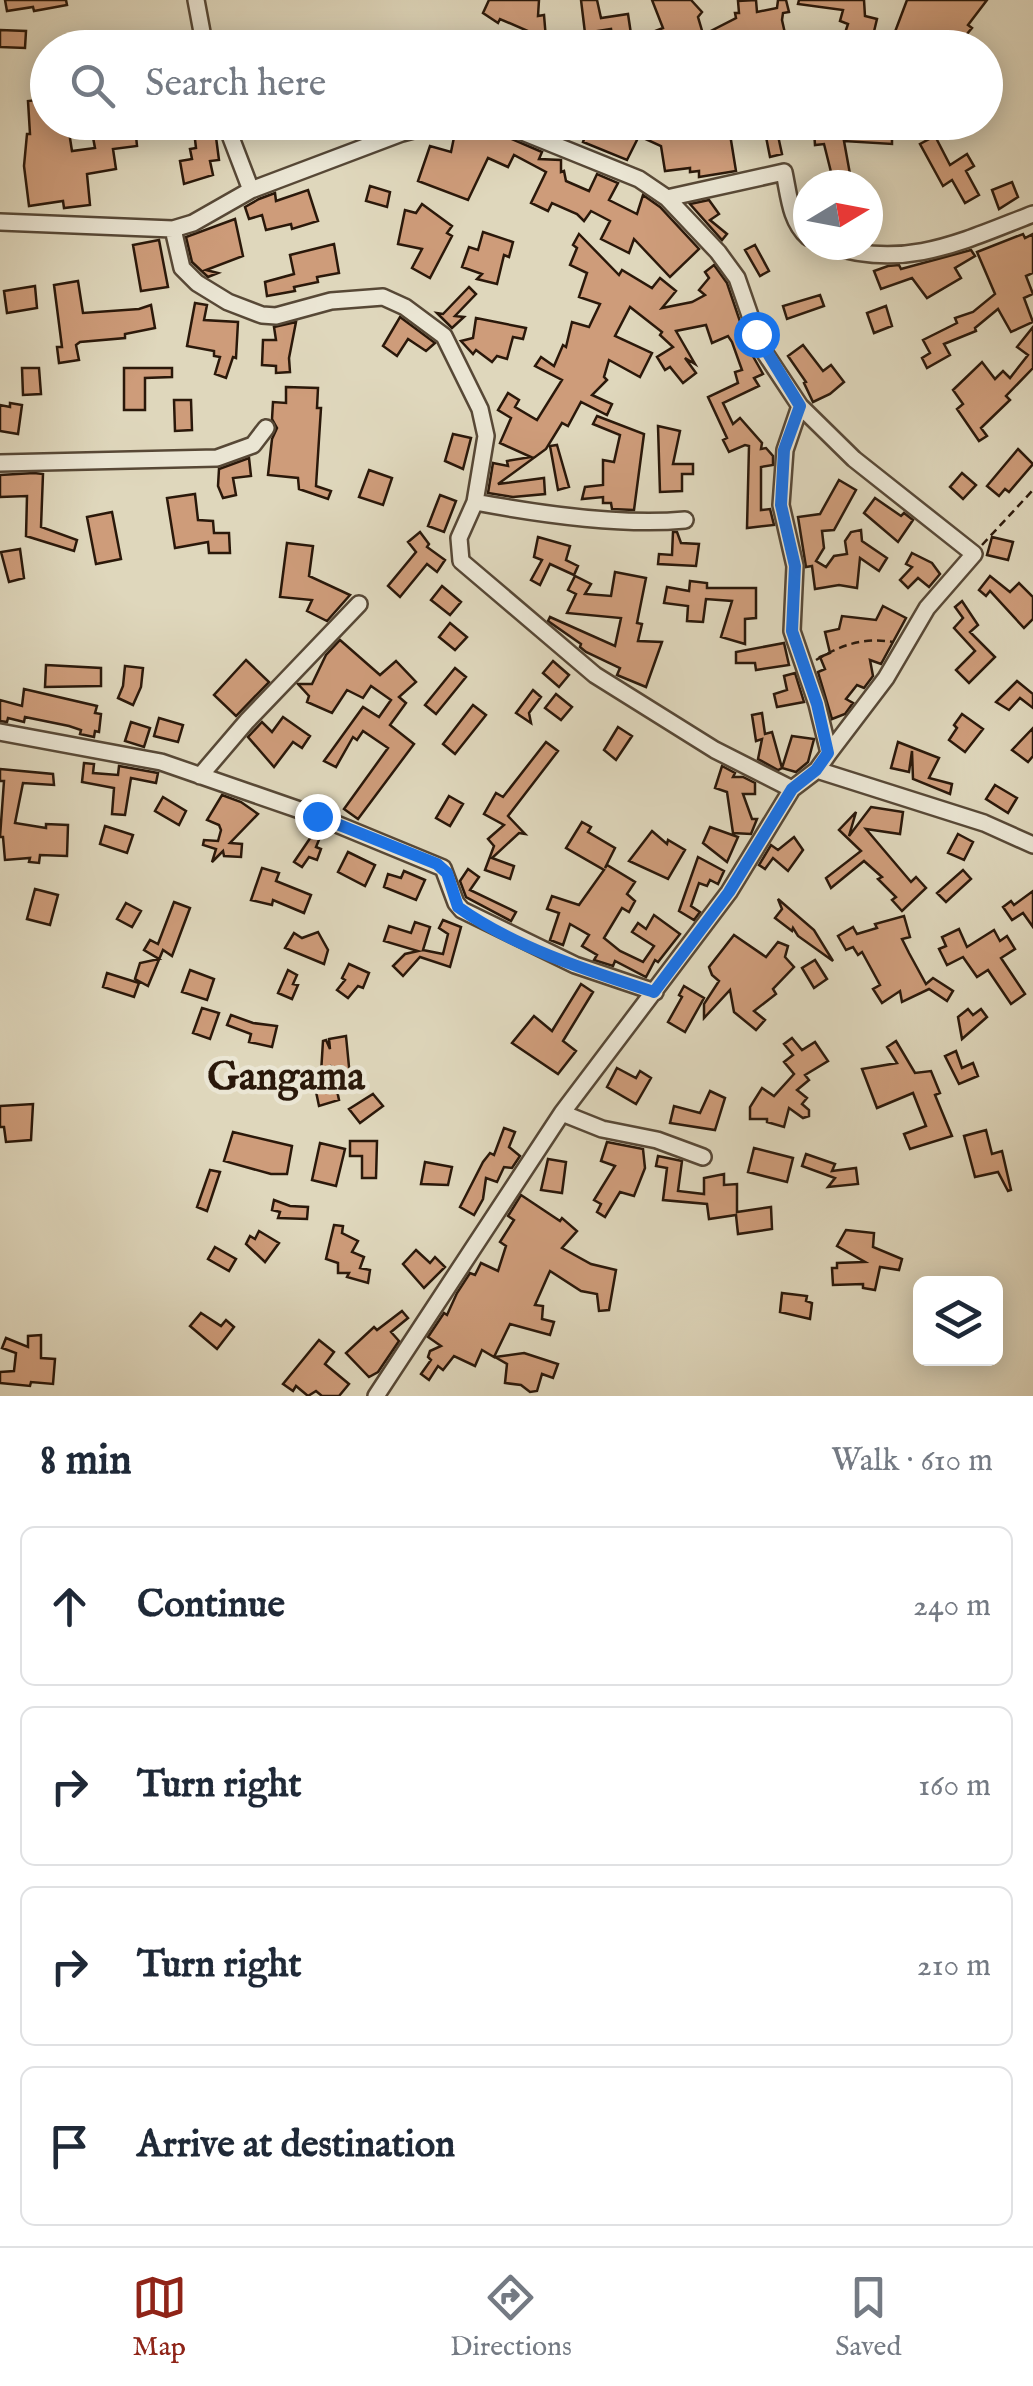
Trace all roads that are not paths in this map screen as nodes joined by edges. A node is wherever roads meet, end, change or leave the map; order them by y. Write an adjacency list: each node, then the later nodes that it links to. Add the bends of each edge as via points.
1 (196, 0): 2 (street)
2 (201, 30)
3 (232, 140): 6 (street)
4 (383, 140): 6 (street)
5 (542, 140): 7 (street)
6 (251, 190): 11 (street)
7 (667, 198): 8 (street, via 784,172); 13 (street, via 737,278 762,346)
8 (793, 212)
9 (1033, 214): 12 (street, via 964,240)
10 (0, 222): 11 (street)
11 (173, 228): 16 (street, via 182,268 197,283 262,315 382,297 436,328 483,420 486,453)
12 (883, 258)
13 (800, 406): 20 (street, via 784,450 780,492 795,566 792,631); 20 (street, via 854,460 974,554 926,608 886,678)
14 (266, 428): 15 (street, via 253,445 217,458)
15 (0, 463)
16 (475, 502): 17 (street, via 549,514); 23 (street, via 457,545 470,572 637,704)
17 (686, 520)
18 (359, 604): 22 (street)
19 (0, 732): 22 (street, via 160,762)
20 (828, 753): 21 (street)
21 (816, 770): 23 (street); 24 (street, via 984,823)
22 (200, 776): 25 (street, via 437,864 462,910 575,965)
23 (792, 789): 25 (street, via 729,892)
24 (1033, 846)
25 (654, 992): 26 (street)
26 (562, 1113): 27 (street); 28 (street)
27 (703, 1157)
28 (376, 1396)

